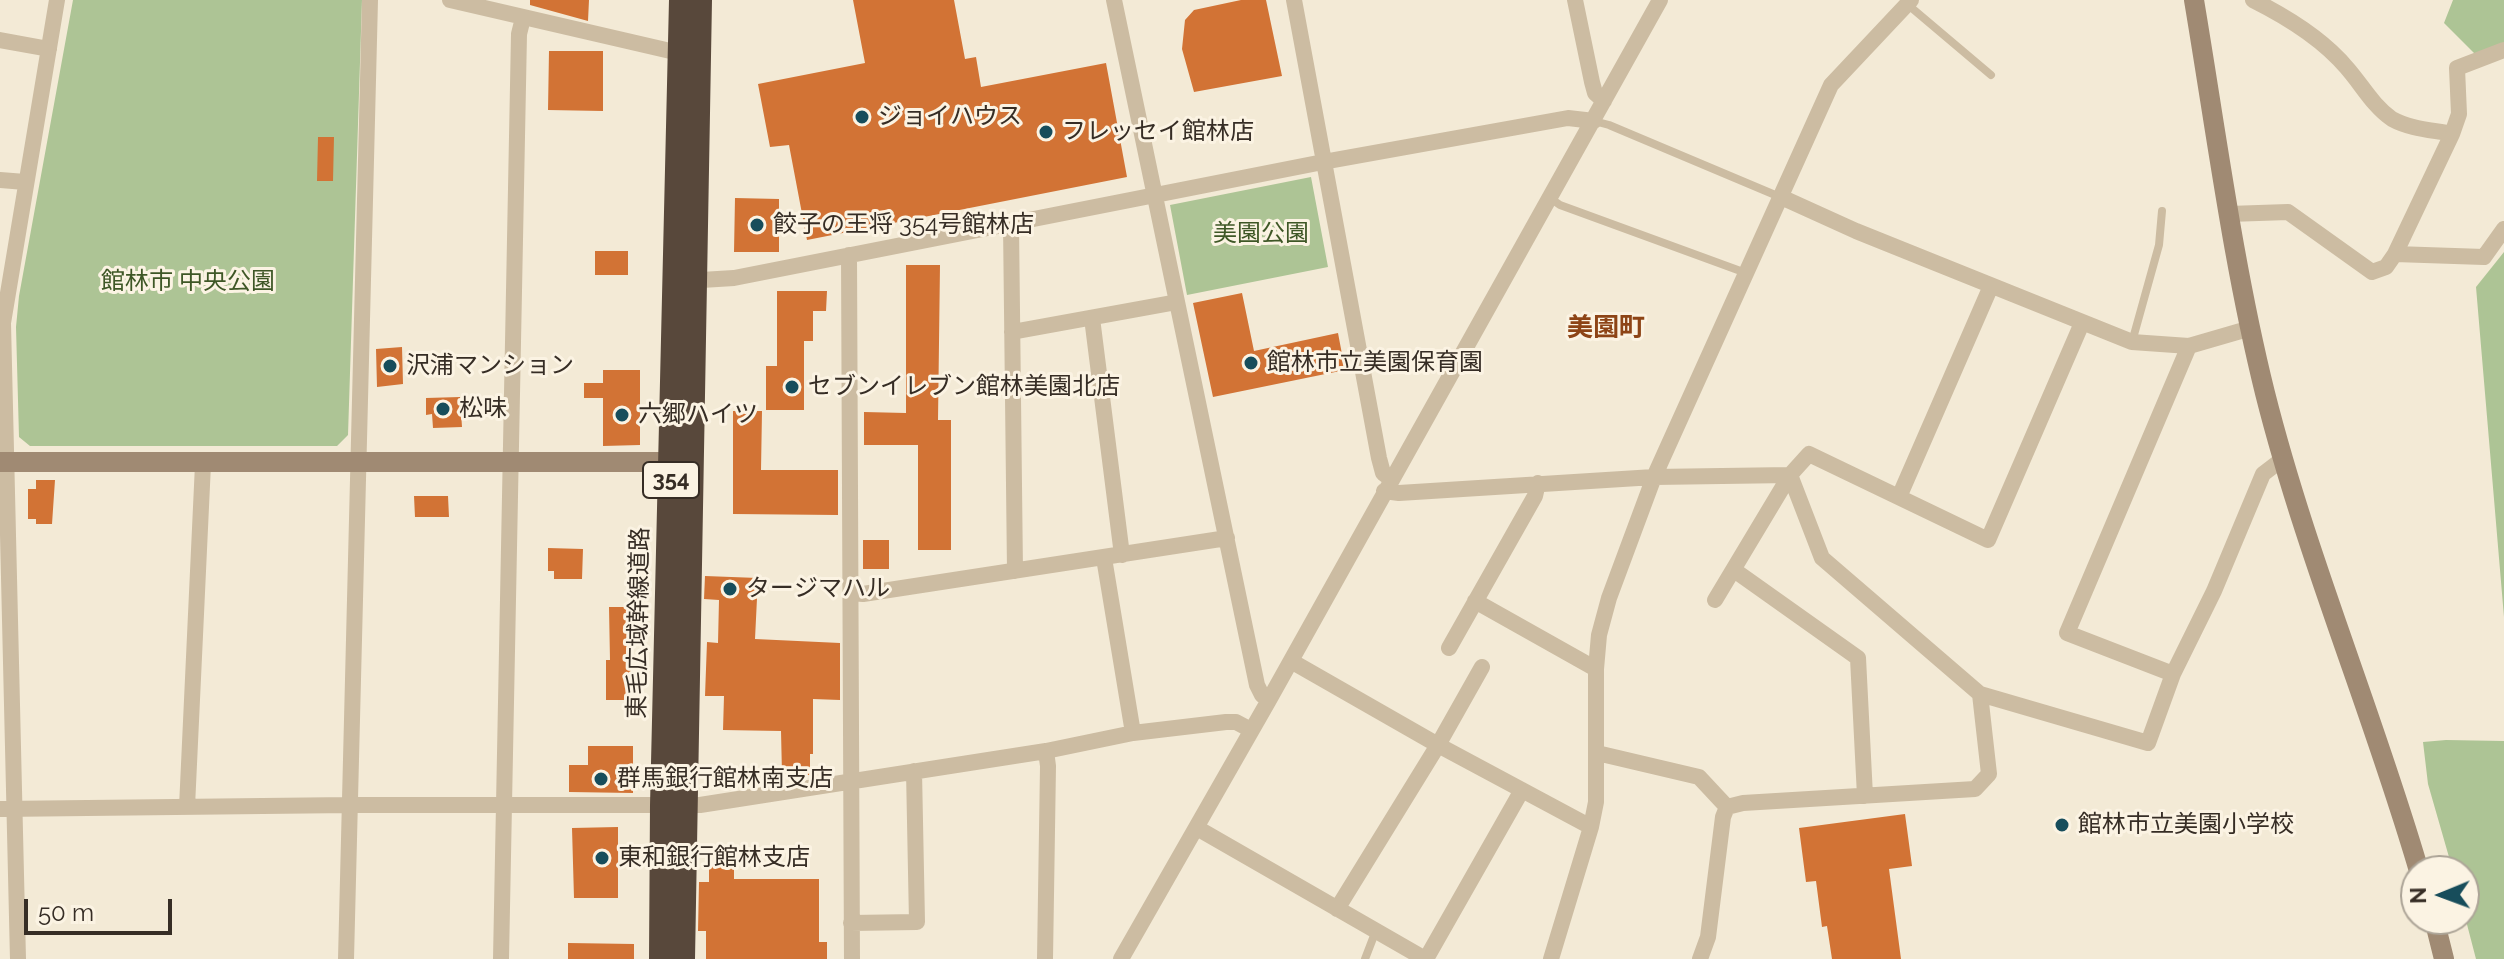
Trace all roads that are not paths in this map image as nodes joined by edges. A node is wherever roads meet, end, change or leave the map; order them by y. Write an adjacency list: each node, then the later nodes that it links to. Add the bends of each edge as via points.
1 (57, 0): 15 (street)
2 (370, 0): 49 (street)
3 (450, 0): 13 (street)
4 (681, 0): 17 (highway, 東毛広域幹線道路 / 354)
5 (700, 0): 35 (highway, 東毛広域幹線道路 / 354)
6 (1114, 0): 25 (street)
7 (1294, 0): 22 (street)
8 (1575, 0): 19 (street, via 1595,93)
9 (1660, 0): 19 (street)
10 (2194, 0): 29 (street)
11 (2253, 0): 21 (street, via 2318,41 2392,119)
12 (1909, 2): 18 (lane); 26 (street, via 1831,85)
13 (523, 18): 17 (street); 50 (street)
14 (0, 40): 15 (street)
15 (49, 49): 24 (street)
16 (2504, 50): 21 (street, via 2457,68 2459,114)
17 (679, 53): 35 (highway, 東毛広域幹線道路 / 354)
18 (1991, 75)
19 (1604, 101): 20 (street)
20 (1594, 121): 22 (street, via 1568,118); 26 (lane); 27 (street)
21 (2452, 134): 32 (street)
22 (1323, 162): 25 (street); 54 (street)
23 (0, 180): 24 (street)
24 (25, 182): 39 (street)
25 (1155, 196): 30 (street); 37 (street)
26 (1781, 197): 34 (street); 36 (street)
27 (1549, 198): 34 (lane); 54 (street)
28 (2162, 211): 43 (lane, via 2159,245)
29 (2229, 214): 32 (street, via 2288,212 2372,272 2386,267); 41 (street)
30 (1011, 224): 33 (street); 42 (street)
31 (2504, 229): 32 (street, via 2484,257)
32 (2395, 254)
33 (849, 255): 35 (street, via 734,278); 61 (street)
34 (1747, 273): 52 (street)
35 (685, 281): 47 (highway, 東毛広域幹線道路 / 354)
36 (1991, 286): 40 (street); 55 (street)
37 (1177, 302): 38 (street); 56 (street)
38 (1092, 318): 42 (street); 57 (street)
39 (2, 323): 46 (street)
40 (2082, 323): 43 (street); 55 (street, via 1988,540)
41 (2251, 328): 44 (street); 45 (street)
42 (1012, 332): 60 (street)
43 (2132, 342): 44 (street)
44 (2189, 346): 68 (street, via 2067,633)
45 (2284, 458): 68 (street, via 2263,474); 88 (street)
46 (3, 462): 48 (street); 85 (street)
47 (681, 462): 50 (street); 82 (highway, 東毛広域幹線道路 / 354)
48 (203, 464): 49 (street); 83 (street)
49 (357, 464): 50 (street); 80 (street)
50 (510, 464): 81 (street)
51 (1790, 475): 52 (street); 55 (street, via 1809,454); 59 (street); 69 (street, via 1822,558)
52 (1654, 477): 53 (street); 67 (street, via 1609,598)
53 (1538, 483): 54 (street, via 1399,493); 63 (street)
54 (1388, 485): 65 (street)
55 (1899, 497)
56 (1227, 538): 57 (street); 70 (street, via 1257,685)
57 (1122, 555): 58 (street)
58 (1104, 558): 60 (street); 72 (street)
59 (1734, 570): 62 (street); 79 (street, via 1858,658)
60 (1015, 571): 61 (street)
61 (850, 593): 77 (street)
62 (1715, 600)
63 (1475, 601): 64 (street); 67 (street)
64 (1449, 648)
65 (1291, 661): 70 (street); 73 (street)
66 (1482, 667): 73 (street)
67 (1596, 669): 75 (street)
68 (2173, 674): 69 (street, via 2148,743)
69 (1980, 694): 79 (street, via 1989,774 1975,789)
70 (1269, 700): 71 (street)
71 (1251, 730): 72 (street, via 1226,722); 87 (street)
72 (1133, 733): 74 (street)
73 (1438, 745): 78 (street); 89 (street)
74 (1046, 751): 76 (street); 99 (street)
75 (1597, 753): 84 (street, via 1699,777); 86 (street)
76 (914, 771): 77 (street); 90 (street, via 917,922)
77 (851, 781): 82 (street, via 709,805); 90 (street)
78 (1522, 790): 86 (street); 102 (street)
79 (1865, 796): 84 (street)
80 (350, 805): 81 (street); 83 (street); 94 (street)
81 (504, 805): 82 (street); 95 (street)
82 (674, 805): 96 (highway, 東毛広域幹線道路 / 354); 97 (highway, 東毛広域幹線道路 / 354)
83 (187, 807): 85 (street)
84 (1727, 807): 104 (street, via 1708,937)
85 (7, 809): 93 (street)
86 (1591, 827): 103 (street)
87 (1197, 828): 89 (street); 100 (street)
88 (2414, 855)
89 (1337, 909): 91 (street)
90 (851, 923): 98 (street)
91 (1375, 933): 101 (lane); 102 (street)
92 (2438, 935): 105 (street)
93 (18, 959)
94 (346, 959)
95 (501, 959)
96 (661, 959)
97 (683, 959)
98 (852, 959)
99 (1045, 959)
100 (1121, 959)
101 (1365, 959)
102 (1426, 959)
103 (1551, 959)
104 (1700, 959)
105 (2444, 959)

